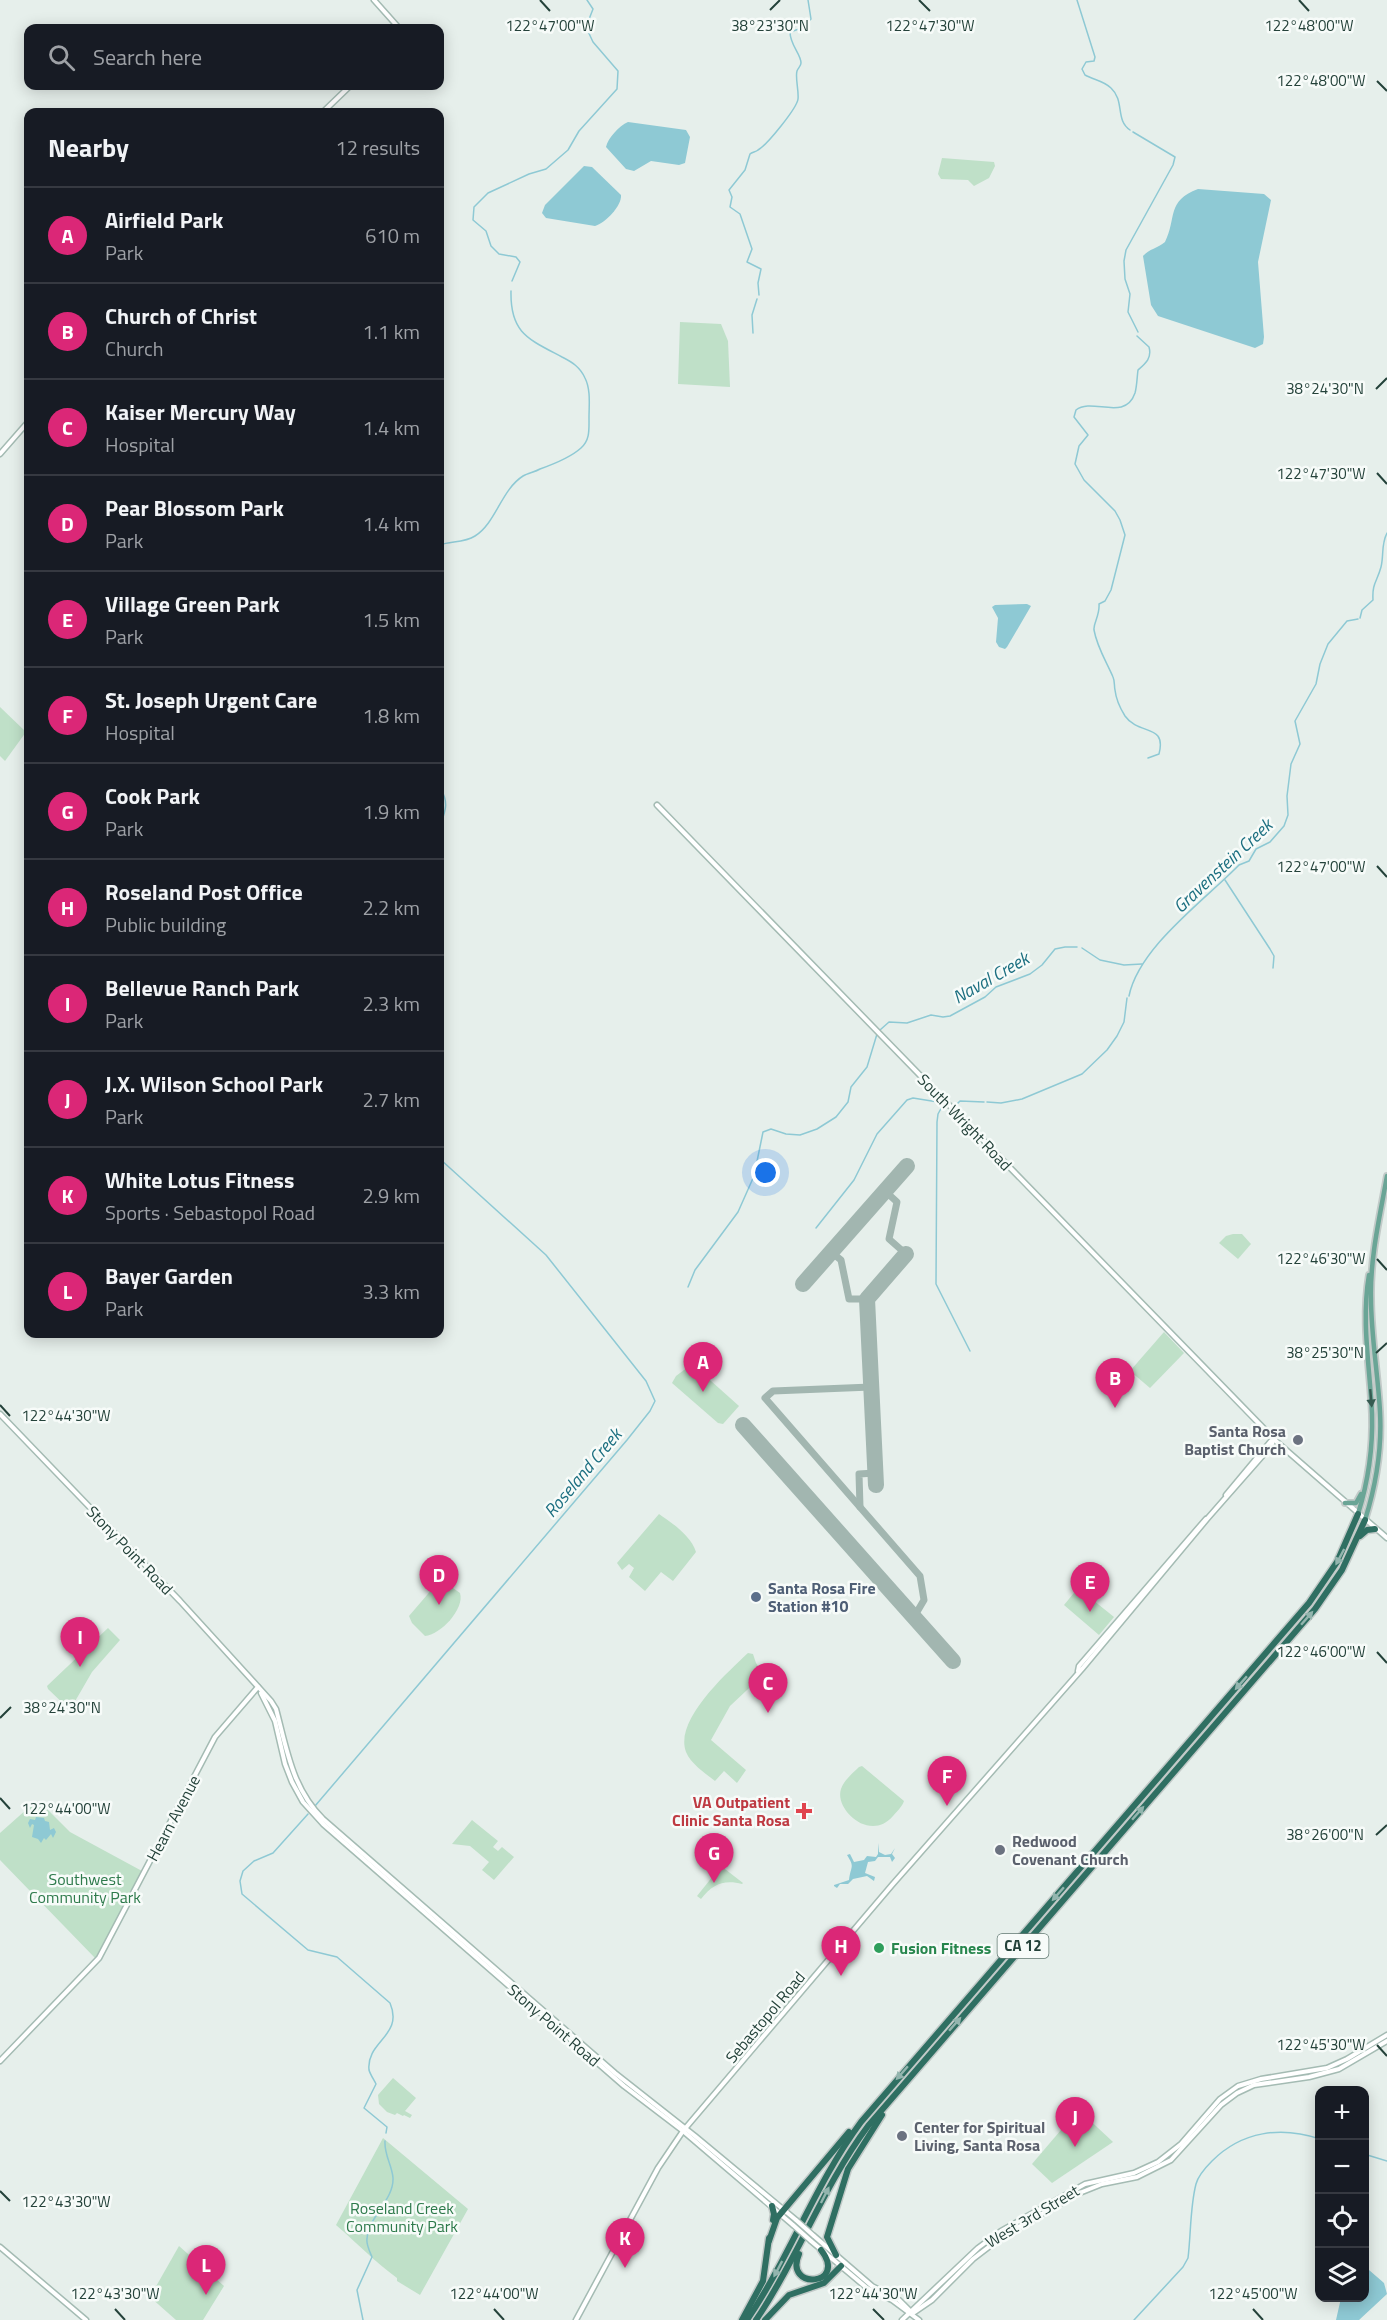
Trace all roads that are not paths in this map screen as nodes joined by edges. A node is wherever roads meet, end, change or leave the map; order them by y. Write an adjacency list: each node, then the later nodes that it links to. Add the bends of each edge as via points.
1 (374, 0): 2 (main road)
2 (395, 24)
3 (346, 90): 4 (main road)
4 (327, 108)
5 (24, 427): 6 (main road)
6 (0, 454)
7 (657, 806): 11 (main road, South Wright Road)
8 (1387, 1176): 9 (main road, CA 12)
9 (1376, 1244): 12 (main road, CA 12, one-way to 12, via 1365,1316 1372,1420); 15 (main road, CA 12, via 1371,1306 1380,1437 1376,1477)
10 (0, 1414): 19 (main road, Stony Point Road)
11 (1274, 1439): 13 (main road, South Wright Road); 27 (main road, Sebastopol Road, via 1136,1606)
12 (1369, 1469): 13 (main road, via 1359,1499); 14 (main road, CA 12)
13 (1345, 1503): 14 (main road, South Wright Road)
14 (1358, 1514): 15 (main road, South Wright Road); 26 (highway, CA 12, one-way to 26, via 1340,1556 1309,1603)
15 (1365, 1520): 16 (main road, South Wright Road); 18 (highway, CA 12)
16 (1375, 1528): 17 (main road, South Wright Road); 18 (highway, via 1364,1531)
17 (1387, 1538)
18 (1356, 1541): 22 (highway, CA 12, one-way to 18, via 1309,1616 1338,1576)
19 (258, 1687): 23 (main road, Hearn Avenue, via 212,1744 99,1958); 24 (main road, Stony Point Road, via 275,1721 292,1782 318,1820); 25 (main road, Stony Point Road, via 276,1709 298,1786 320,1816)
20 (1387, 2035): 37 (main road, West 3rd Street, via 1327,2067 1238,2086 1220,2099 1165,2157 1134,2173 1079,2187 1004,2229)
21 (1387, 2041): 37 (main road, West 3rd Street, via 1339,2069 1254,2085 1237,2093 1171,2160 1137,2177 1077,2194 1003,2236 932,2300)
22 (940, 2042): 30 (highway, CA 12, one-way to 22, via 863,2132); 35 (highway, via 880,2117 849,2166 826,2235)
23 (0, 2061)
24 (647, 2103): 25 (main road); 27 (main road, Stony Point Road)
25 (659, 2107): 27 (main road, Stony Point Road)
26 (871, 2109): 29 (highway); 41 (highway, CA 12, one-way to 41, via 829,2169 776,2274)
27 (684, 2129): 28 (main road, Stony Point Road); 29 (main road, Stony Point Road); 39 (main road, Sebastopol Road, via 658,2168)
28 (772, 2206): 29 (main road, Stony Point Road); 32 (highway, via 775,2215)
29 (782, 2211): 31 (main road, Stony Point Road); 32 (highway, via 772,2226)
30 (816, 2212): 34 (highway, via 796,2263 805,2278 818,2279 826,2272 828,2260); 42 (highway, CA 12)
31 (794, 2222): 34 (main road, Stony Point Road, bridge); 35 (main road, Stony Point Road, bridge)
32 (769, 2241): 40 (highway, via 762,2285)
33 (0, 2247): 38 (main road)
34 (821, 2250): 36 (main road, Stony Point Road)
35 (836, 2255): 37 (main road, Stony Point Road)
36 (841, 2266): 37 (main road, Stony Point Road, via 868,2289); 43 (highway, via 824,2283 789,2295)
37 (911, 2313): 44 (main road, West 3rd Street); 45 (main road, Stony Point Road)
38 (86, 2320)
39 (576, 2320)
40 (742, 2320)
41 (747, 2320)
42 (756, 2320)
43 (765, 2320)
44 (902, 2320)
45 (919, 2320)

